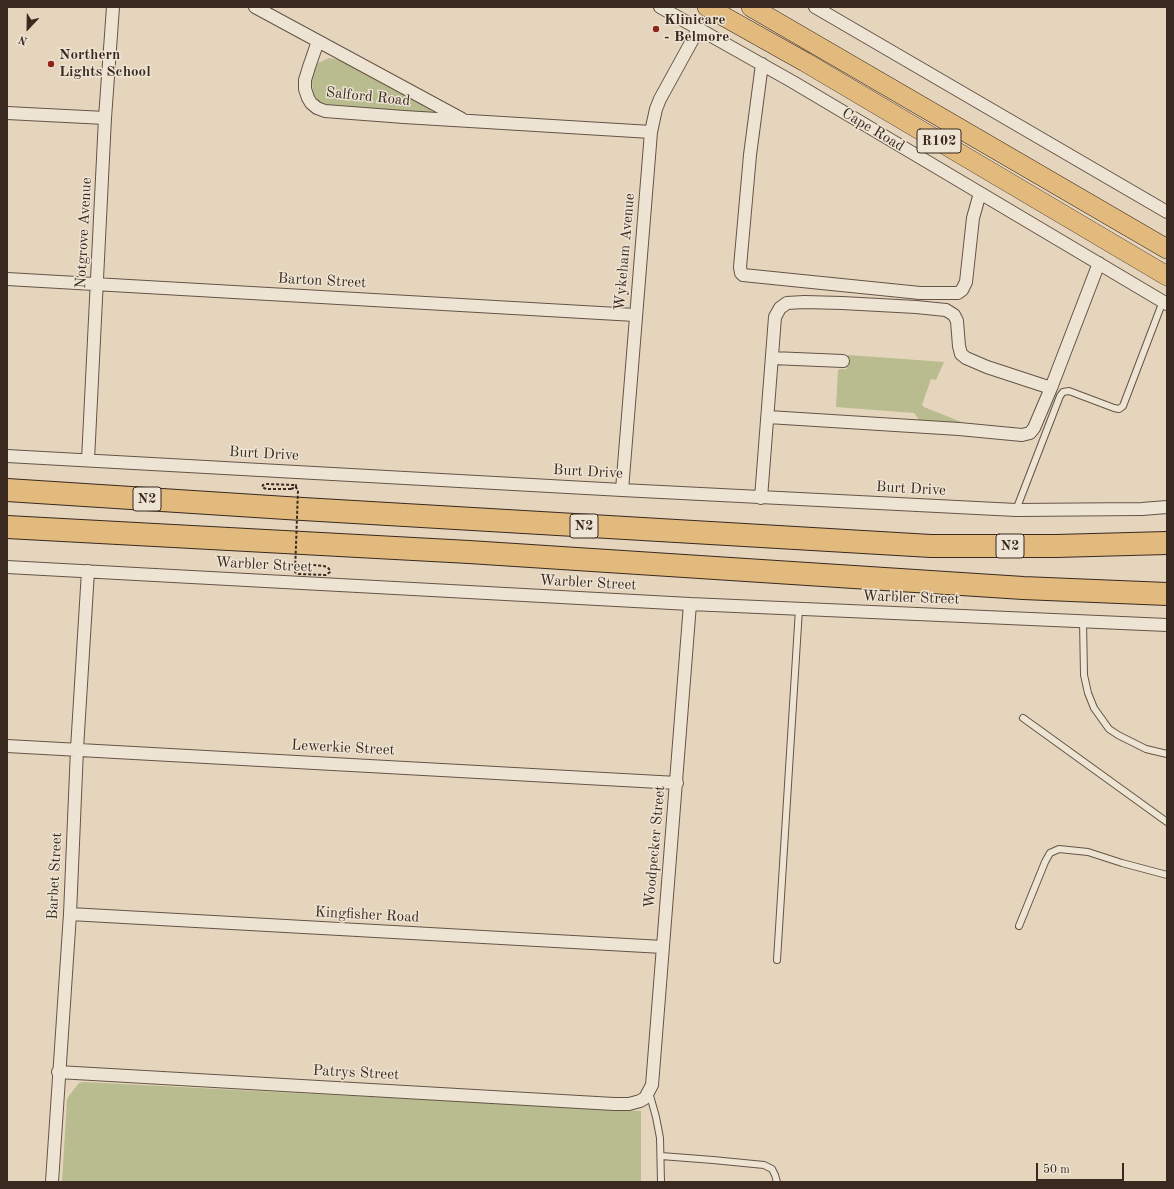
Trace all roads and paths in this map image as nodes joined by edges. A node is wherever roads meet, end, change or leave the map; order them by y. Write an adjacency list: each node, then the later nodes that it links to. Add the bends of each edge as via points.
1 (114, 7): 11 (street, Notgrove Avenue)
2 (255, 7): 8 (street, Salford Road)
3 (660, 7): 7 (street, Cape Road)
4 (751, 7): 16 (main road, R102)
5 (815, 7): 15 (street)
6 (709, 8): 18 (main road, Cape Road / R102)
7 (699, 28): 9 (street, Cape Road); 13 (street, Wykeham Avenue, via 660,99)
8 (318, 41): 12 (street, Salford Road); 12 (street, Salford Road, via 305,80 308,98 317,108 333,113)
9 (762, 64): 14 (street, Cape Road); 14 (street, via 746,192 740,267 743,275 920,292 958,293 966,282 973,218)
10 (7, 113): 11 (street)
11 (105, 118): 20 (street, Notgrove Avenue)
12 (465, 120): 13 (street, Salford Road)
13 (651, 132): 22 (street, Wykeham Avenue)
14 (980, 193): 17 (street, Cape Road)
15 (1167, 212)
16 (1167, 249)
17 (1099, 263): 21 (street, Cape Road); 25 (street)
18 (1167, 276)
19 (7, 279): 20 (street, Barton Street)
20 (98, 284): 22 (street, Barton Street); 28 (street, Notgrove Avenue)
21 (1165, 303): 34 (lane, via 1123,406 1119,409 1114,408 1069,392 1063,392 1060,396)
22 (635, 315): 31 (street, Wykeham Avenue)
23 (772, 358): 24 (street); 25 (street, via 775,317 780,308 787,303 916,306 946,310 954,315 961,354 966,358); 26 (street)
24 (843, 361)
25 (1051, 388): 26 (street, via 1034,428 1030,433 1022,435)
26 (768, 417): 32 (street)
27 (7, 456): 28 (street, Burt Drive)
28 (88, 460): 31 (street, Burt Drive)
29 (291, 489): 39 (path, bridge, via 262,487 266,484 294,485 298,490 295,572 326,575 330,572 324,566)
30 (7, 490): 38 (highway, N2, via 931,546 1056,546)
31 (622, 490): 32 (street, Burt Drive)
32 (762, 498): 34 (street, Burt Drive)
33 (1167, 507): 34 (street, Burt Drive)
34 (1016, 510)
35 (7, 527): 36 (highway, N2)
36 (150, 535): 37 (highway); 43 (highway, N2, via 469,552)
37 (7, 537)
38 (1167, 542)
39 (302, 564)
40 (7, 567): 41 (street, Warbler Street)
41 (88, 571): 45 (street, Warbler Street); 51 (street, Barbet Street)
42 (1167, 578): 43 (highway, N2)
43 (1023, 588): 44 (highway)
44 (1167, 594)
45 (690, 604): 46 (street, Warbler Street); 53 (street, Woodpecker Street)
46 (799, 609): 47 (street, Warbler Street); 59 (lane)
47 (1083, 621): 48 (street, Warbler Street); 52 (lane, via 1084,675 1094,708 1109,728 1118,735 1146,749)
48 (1167, 626)
49 (1023, 718): 54 (lane)
50 (7, 746): 51 (street, Lewerkie Street)
51 (77, 749): 53 (street, Lewerkie Street); 56 (street, Barbet Street)
52 (1167, 754)
53 (677, 783): 58 (street, Woodpecker Street)
54 (1167, 822)
55 (1167, 874): 57 (lane, via 1088,852 1059,849 1050,853 1045,862)
56 (70, 914): 58 (street, Kingfisher Road); 60 (street, Barbet Street)
57 (1020, 926)
58 (663, 947): 61 (street, Woodpecker Street, via 652,1085)
59 (777, 960)
60 (58, 1072): 61 (street, Patrys Street, via 614,1104 640,1101); 63 (street, Barbet Street)
61 (649, 1092): 62 (lane, via 660,1138)
62 (661, 1156): 64 (lane); 65 (lane, via 764,1166 772,1169)
63 (52, 1182)
64 (661, 1182)
65 (777, 1182)

